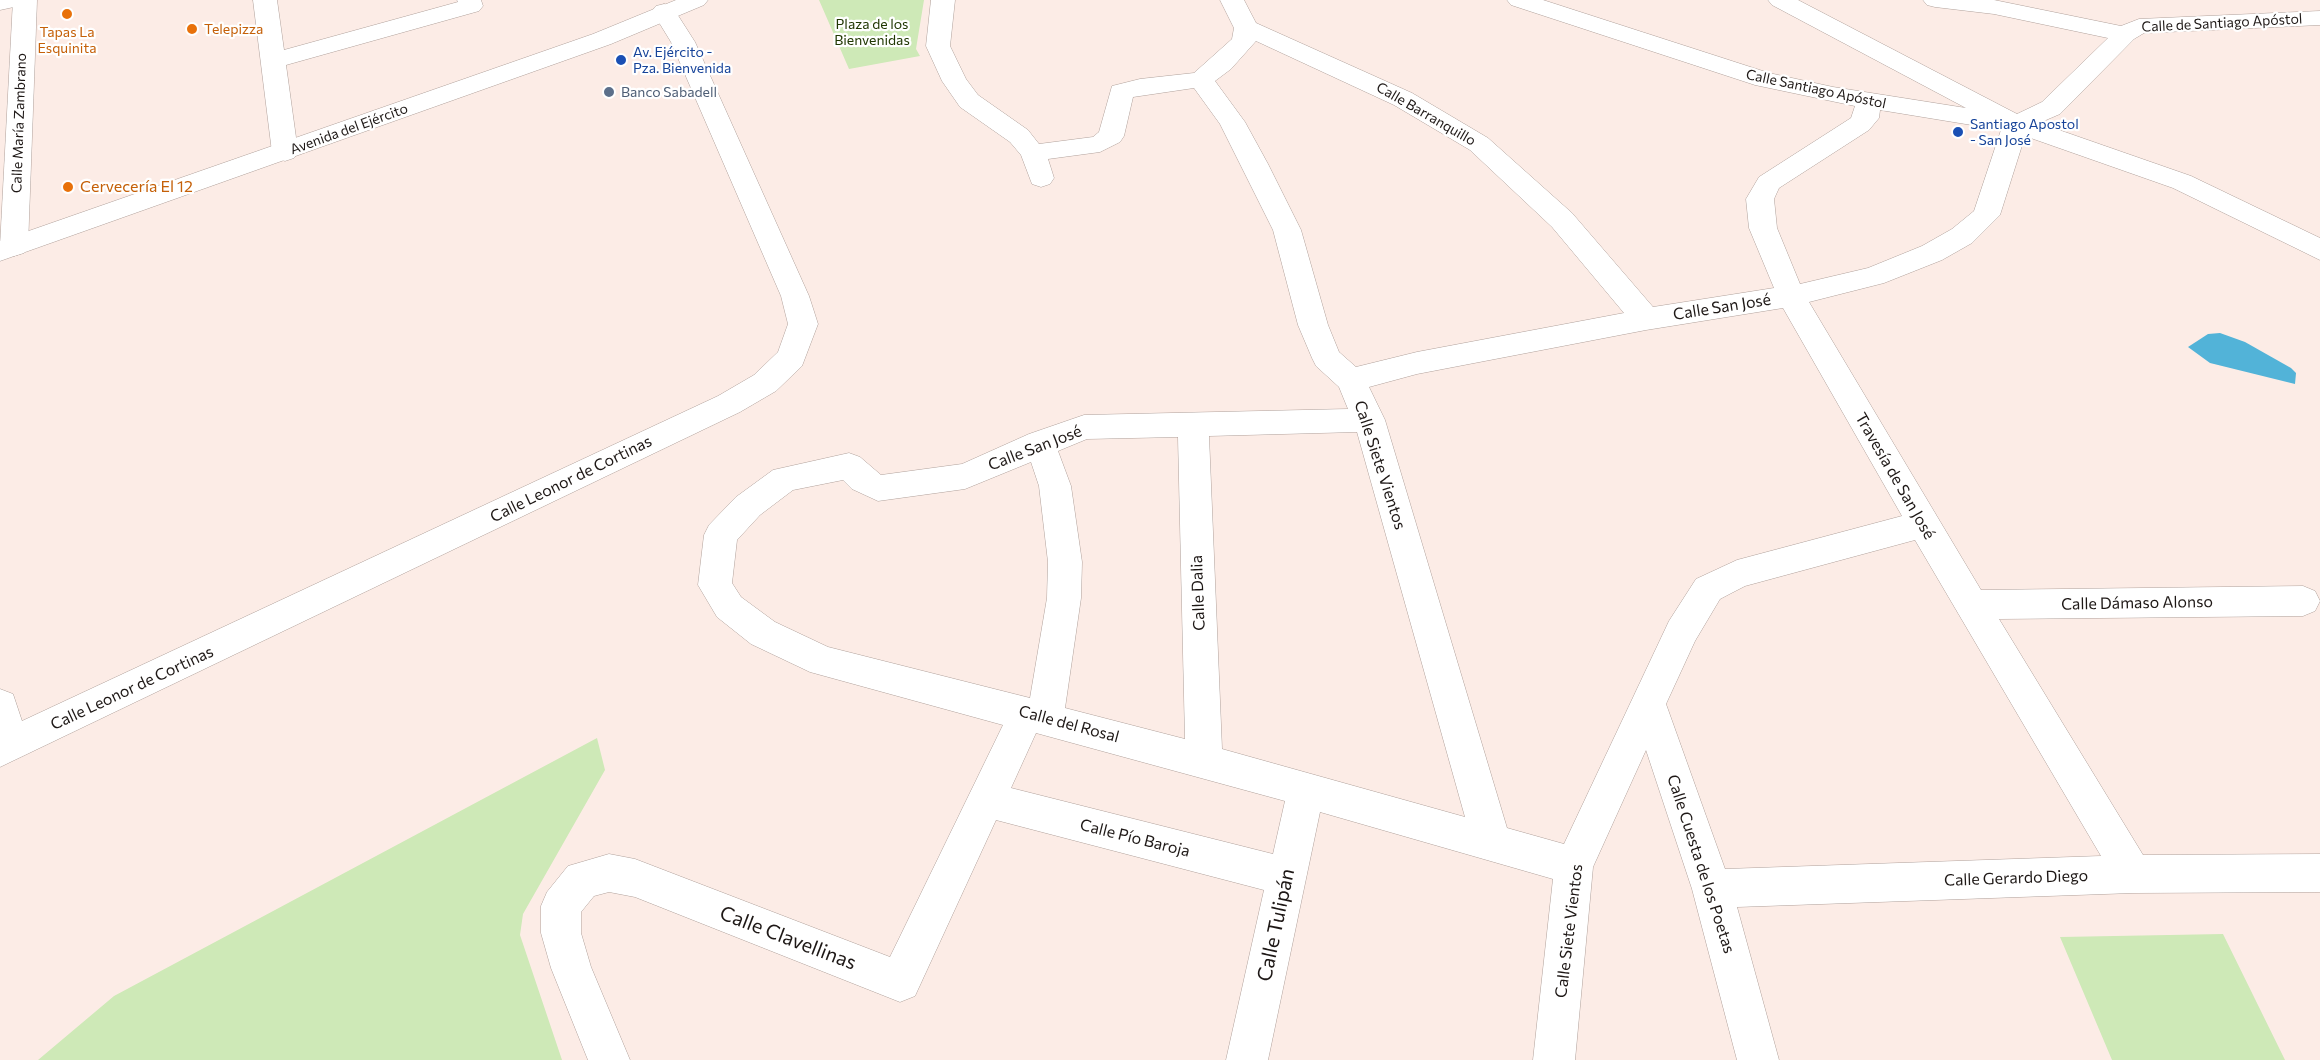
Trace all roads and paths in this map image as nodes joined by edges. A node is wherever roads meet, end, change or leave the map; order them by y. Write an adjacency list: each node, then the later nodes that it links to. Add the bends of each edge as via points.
1 (15, 0): 10 (street)
2 (25, 0): 22 (street, Calle María Zambrano)
3 (265, 0): 15 (street)
4 (469, 0): 15 (street, via 471,6)
5 (944, 0): 20 (street, via 938,46 954,81 969,101 1019,136)
6 (1232, 0): 13 (street)
7 (1519, 0): 17 (street, Calle Santiago Apóstol, via 1764,80)
8 (1780, 0): 18 (street)
9 (1935, 0): 14 (street, via 1994,7)
10 (0, 3)
11 (681, 4): 19 (street, Avenida del Ejército, via 602,39); 37 (street, Calle Leonor de Cortinas, via 683,42 795,296 803,324 791,358 765,383 729,404)
12 (2320, 18): 14 (street, Calle de Santiago Apóstol, via 2139,26)
13 (1246, 28): 16 (street, via 1244,41); 25 (street, Calle Barranquillo, via 1403,99 1479,144 1562,220)
14 (2125, 34): 18 (street, Calle de Santiago Apóstol, via 2051,108)
15 (273, 61): 19 (street)
16 (1201, 80): 20 (street, via 1121,93 1111,136 1100,144); 26 (street, Calle Siete Vientos, via 1232,122 1255,164 1287,230 1313,325 1328,358)
17 (1869, 101): 18 (street, Calle Santiago Apóstol); 24 (street, Travesía de San José, via 1866,118 1768,183 1760,199 1763,228)
18 (2016, 124): 23 (street, via 2182,182); 24 (street, Calle San José, via 1986,215 1962,236 1932,253 1874,276)
19 (285, 152): 22 (street, Avenida del Ejército)
20 (1033, 153): 21 (street)
21 (1041, 178)
22 (7, 248)
23 (2320, 250)
24 (1791, 296): 25 (street, Calle San José); 31 (street, Travesía de San José)
25 (1646, 319): 26 (street, Calle San José, via 1417,363)
26 (1351, 380): 27 (street, Calle Siete Vientos)
27 (1369, 420): 28 (street, Calle San José); 41 (street, Calle Siete Vientos)
28 (1193, 426): 29 (street, Calle San José, via 1084,427); 38 (street, Calle Dalia)
29 (1040, 443): 30 (street, Calle San José, via 965,476 878,488 862,480 849,466); 36 (street, Calle Clavellinas, via 1055,486 1065,562 1064,598)
30 (784, 479): 36 (street, Calle del Rosal, via 748,506 721,535 715,585 729,607 764,633 822,661)
31 (1923, 524): 33 (street, Travesía de San José); 34 (street, Calle Siete Vientos, via 1737,574 1708,589 1681,632)
32 (2303, 601): 33 (street, Calle Dámaso Alonso)
33 (1971, 605): 43 (street, Travesía de San José)
34 (1648, 704): 42 (street, Calle Siete Vientos); 46 (street, Calle Cuesta de los Poetas)
35 (0, 705): 37 (street)
36 (1036, 715): 38 (street, Calle del Rosal); 40 (street, Calle Clavellinas)
37 (5, 748)
38 (1204, 761): 39 (street, Calle del Rosal)
39 (1306, 790): 41 (street, Calle del Rosal); 45 (street, Calle Tulipán)
40 (985, 799): 45 (street, Calle Pío Baroja); 47 (street, Calle Clavellinas, via 900,981 635,878 609,873 582,880 561,906 561,933 571,968)
41 (1492, 843): 42 (street, Calle del Rosal)
42 (1574, 866): 49 (street, Calle Siete Vientos)
43 (2133, 873): 44 (street, Calle Gerardo Diego); 46 (street, Calle Gerardo Diego)
44 (2320, 873)
45 (1286, 877): 48 (street, Calle Tulipán)
46 (1712, 889): 50 (street, Calle Cuesta de los Poetas)
47 (609, 1060)
48 (1246, 1060)
49 (1554, 1060)
50 (1758, 1060)

